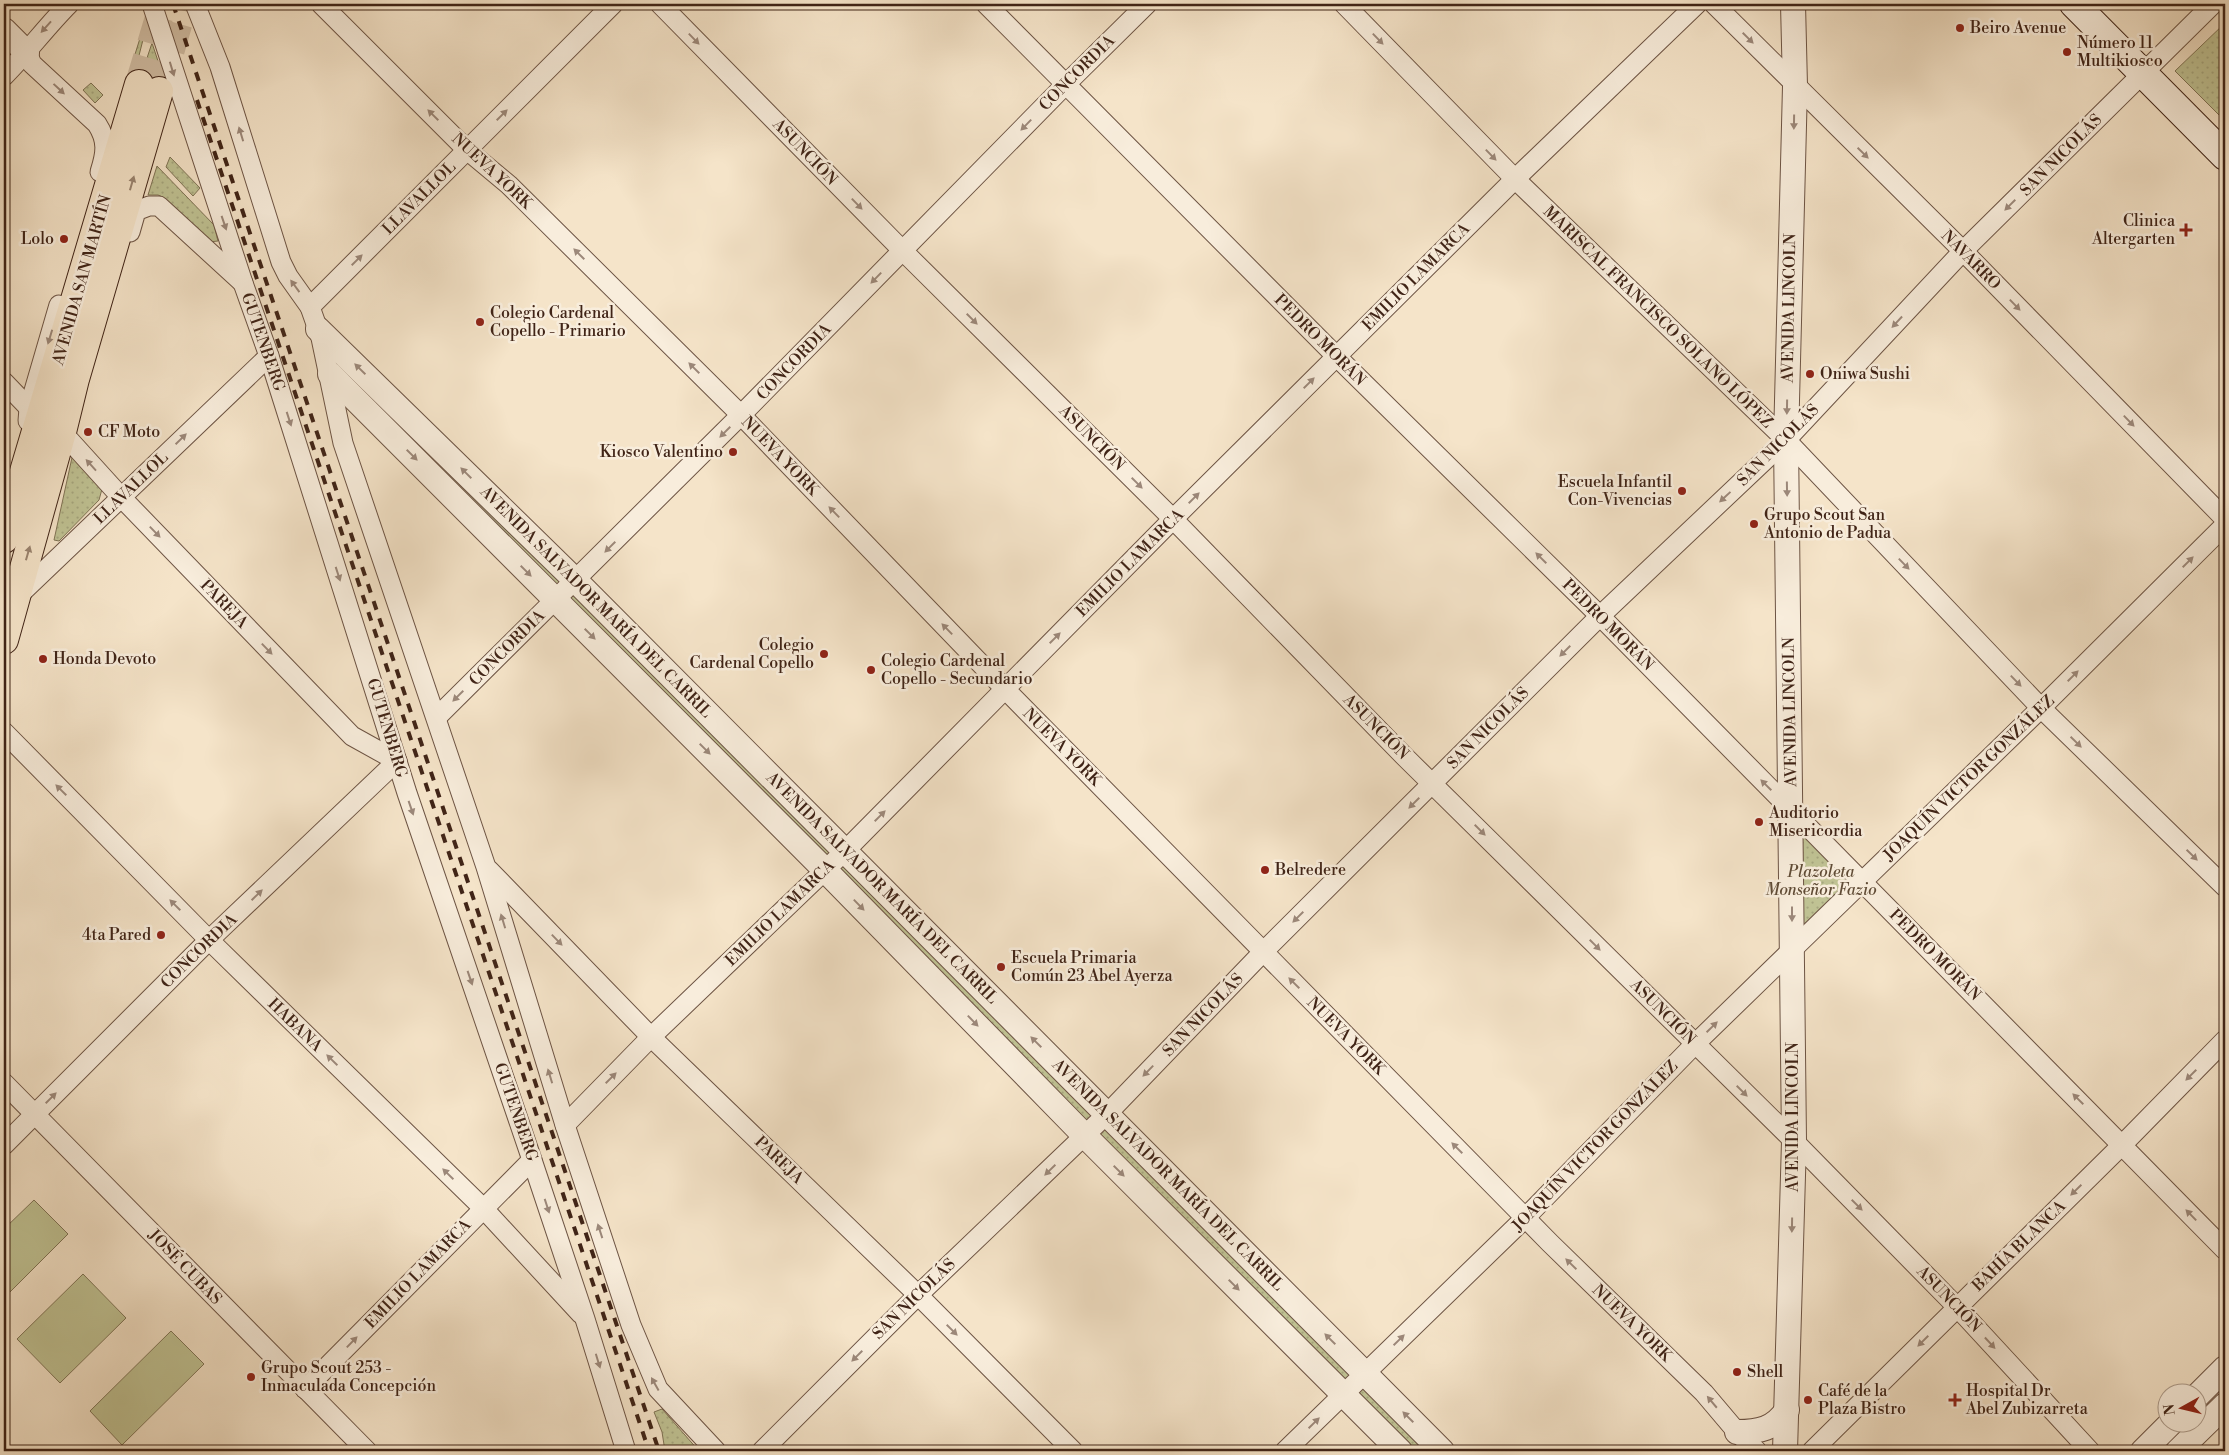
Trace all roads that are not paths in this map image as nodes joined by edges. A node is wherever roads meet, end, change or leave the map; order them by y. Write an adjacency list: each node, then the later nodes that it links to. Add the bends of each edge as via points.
1 (69, 4): 16 (street, one-way to 16, via 44,29)
2 (152, 4): 26 (street, GUTENBERG, one-way to 26)
3 (321, 4): 21 (street, NUEVA YORK, one-way to 3)
4 (613, 4): 21 (street, LLAVALLOL, one-way to 4)
5 (660, 4): 24 (street, ASUNCIÓN, one-way to 24)
6 (986, 4): 19 (street, PEDRO MORÁN)
7 (1147, 4): 19 (street, CONCORDIA)
8 (1344, 4): 23 (street, MARISCAL FRANCISCO SOLANO LÓPEZ, one-way to 23)
9 (1697, 4): 23 (street, EMILIO LAMARCA)
10 (1714, 4): 20 (street, NAVARRO, one-way to 20)
11 (1793, 4): 20 (street, AVENIDA LINCOLN)
12 (2074, 4): 17 (main road)
13 (2213, 4): 17 (street, SAN NICOLÁS)
14 (199, 7): 27 (street, one-way to 14, via 281,262)
15 (4, 30): 16 (street)
16 (27, 53): 18 (street); 32 (street, AVENIDA SAN MARTÍN, one-way to 32, via 32,64 97,124 106,144)
17 (2144, 73): 22 (main road); 25 (street, SAN NICOLÁS, one-way to 25)
18 (4, 76)
19 (1066, 84): 24 (street, CONCORDIA, one-way to 24); 29 (street, PEDRO MORÁN)
20 (1795, 86): 25 (street, NAVARRO, one-way to 25); 35 (street, AVENIDA LINCOLN, one-way to 35)
21 (467, 150): 27 (street, LLAVALLOL, one-way to 21); 33 (street, NUEVA YORK, one-way to 21, via 509,185)
22 (2225, 156)
23 (1515, 179): 29 (street, EMILIO LAMARCA); 35 (street, MARISCAL FRANCISCO SOLANO LÓPEZ)
24 (903, 251): 33 (street, CONCORDIA, one-way to 33); 38 (street, ASUNCIÓN, one-way to 38)
25 (1963, 252): 35 (street, SAN NICOLÁS, one-way to 35); 39 (street, NAVARRO, one-way to 39)
26 (243, 284): 28 (street, GUTENBERG); 34 (street, AVENIDA SAN MARTÍN, via 164,210 153,205 136,211 80,400)
27 (314, 318): 30 (street); 42 (street, AVENIDA SALVADOR MARÍA DEL CARRIL, one-way to 27)
28 (269, 356): 37 (street, LLAVALLOL, one-way to 28); 51 (street, GUTENBERG, one-way to 51)
29 (1336, 356): 38 (street, EMILIO LAMARCA, one-way to 29); 45 (street, PEDRO MORÁN, one-way to 29)
30 (330, 374): 44 (street, AVENIDA SALVADOR MARÍA DEL CARRIL, one-way to 44); 49 (street, via 344,443)
31 (4, 382): 32 (street)
32 (29, 408): 36 (street, AVENIDA SAN MARTÍN)
33 (741, 415): 42 (street, CONCORDIA, one-way to 42); 47 (street, NUEVA YORK, one-way to 33)
34 (62, 432): 36 (main road, AVENIDA SAN MARTÍN, one-way to 36, via 149,88); 37 (street, PAREJA, one-way to 34); 43 (main road, AVENIDA SAN MARTÍN, one-way to 34)
35 (1786, 440): 45 (street, SAN NICOLÁS, one-way to 45); 48 (street, MARISCAL FRANCISCO SOLANO LÓPEZ, one-way to 48); 53 (street, AVENIDA LINCOLN, one-way to 53)
36 (23, 475): 41 (main road, AVENIDA SAN MARTÍN)
37 (121, 497): 43 (street, LLAVALLOL); 51 (street, PAREJA, one-way to 51, via 352,736)
38 (1173, 519): 47 (street, EMILIO LAMARCA, one-way to 38); 52 (street, ASUNCIÓN)
39 (2225, 519)
40 (2225, 525): 48 (street, JOAQUÍN VICTOR GONZÁLEZ, one-way to 40)
41 (4, 539)
42 (576, 581): 44 (street, CONCORDIA); 54 (street, AVENIDA SALVADOR MARÍA DEL CARRIL)
43 (15, 600): 46 (main road, AVENIDA SAN MARTÍN)
44 (555, 600): 49 (street, CONCORDIA, one-way to 49); 56 (street, AVENIDA SALVADOR MARÍA DEL CARRIL, one-way to 56)
45 (1600, 616): 52 (street, SAN NICOLÁS, one-way to 52); 53 (street, PEDRO MORÁN, one-way to 45)
46 (4, 640)
47 (1005, 689): 54 (street, EMILIO LAMARCA, one-way to 47); 61 (street, NUEVA YORK)
48 (2041, 708): 57 (street, JOAQUÍN VICTOR GONZÁLEZ); 58 (street, MARISCAL FRANCISCO SOLANO LÓPEZ, one-way to 58)
49 (437, 717): 55 (street)
50 (4, 732): 59 (street, HABANA, one-way to 50)
51 (397, 761): 59 (street, CONCORDIA, one-way to 51); 73 (street, GUTENBERG, one-way to 73)
52 (1433, 783): 61 (street, SAN NICOLÁS, one-way to 61); 64 (street, ASUNCIÓN, one-way to 64)
53 (1791, 810): 57 (street, PEDRO MORÁN); 60 (street, AVENIDA LINCOLN, one-way to 60)
54 (845, 851): 56 (street, EMILIO LAMARCA); 67 (street, AVENIDA SALVADOR MARÍA DEL CARRIL, one-way to 54)
55 (486, 867): 62 (street, PAREJA, one-way to 62); 68 (street, one-way to 55)
56 (825, 870): 62 (street, EMILIO LAMARCA); 69 (street, AVENIDA SALVADOR MARÍA DEL CARRIL, one-way to 69)
57 (1862, 881): 60 (street, JOAQUÍN VICTOR GONZÁLEZ); 72 (street, PEDRO MORÁN, one-way to 57)
58 (2225, 887)
59 (209, 940): 66 (street, CONCORDIA, one-way to 59); 74 (street, HABANA, one-way to 59)
60 (1792, 950): 64 (street, JOAQUÍN VICTOR GONZÁLEZ, one-way to 60); 70 (street, AVENIDA LINCOLN)
61 (1263, 952): 67 (street, SAN NICOLÁS, one-way to 67); 75 (street, NUEVA YORK, one-way to 61)
62 (651, 1037): 68 (street, EMILIO LAMARCA, one-way to 62); 77 (street, PAREJA)
63 (2225, 1040): 72 (street, BAHÍA BLANCA, one-way to 72)
64 (1695, 1044): 70 (street, ASUNCIÓN, one-way to 70); 75 (street, JOAQUÍN VICTOR GONZÁLEZ)
65 (4, 1083): 66 (street, JOSÉ CUBAS)
66 (34, 1114): 71 (street, CONCORDIA); 83 (street, JOSÉ CUBAS)
67 (1107, 1114): 69 (street, SAN NICOLÁS); 81 (street, AVENIDA SALVADOR MARÍA DEL CARRIL, one-way to 67)
68 (565, 1125): 91 (street, one-way to 68, via 665,1398 652,1378)
69 (1085, 1136): 77 (street, SAN NICOLÁS, one-way to 77); 84 (street, AVENIDA SALVADOR MARÍA DEL CARRIL, one-way to 84)
70 (1794, 1141): 78 (street, ASUNCIÓN, one-way to 78); 86 (street, AVENIDA LINCOLN, one-way to 86)
71 (4, 1145)
72 (2122, 1145): 76 (street, PEDRO MORÁN, one-way to 72); 78 (street, BAHÍA BLANCA, one-way to 78)
73 (532, 1160): 74 (street, EMILIO LAMARCA); 79 (street, GUTENBERG, one-way to 79)
74 (483, 1208): 79 (street, HABANA); 83 (street, EMILIO LAMARCA, one-way to 74)
75 (1525, 1218): 81 (street, JOAQUÍN VICTOR GONZÁLEZ, one-way to 75); 87 (street, NUEVA YORK, one-way to 75, via 1704,1393)
76 (2225, 1250)
77 (918, 1295): 92 (street, SAN NICOLÁS, one-way to 92); 93 (street, PAREJA, one-way to 93)
78 (1957, 1307): 99 (street, BAHÍA BLANCA, one-way to 99); 100 (street, ASUNCIÓN, one-way to 100)
79 (585, 1319): 90 (street, GUTENBERG, one-way to 90)
80 (2225, 1368): 82 (street)
81 (1364, 1374): 84 (street, JOAQUÍN VICTOR GONZÁLEZ); 96 (street, AVENIDA SALVADOR MARÍA DEL CARRIL, one-way to 81)
82 (2206, 1387)
83 (305, 1389): 89 (street, JOSÉ CUBAS)
84 (1344, 1394): 94 (street, JOAQUÍN VICTOR GONZÁLEZ, one-way to 84); 95 (street, AVENIDA SALVADOR MARÍA DEL CARRIL)
85 (2225, 1405): 102 (street)
86 (1787, 1410): 87 (street, via 1766,1430); 98 (street, AVENIDA LINCOLN)
87 (1737, 1432): 97 (street, NUEVA YORK)
88 (2162, 1432): 101 (street)
89 (367, 1451)
90 (626, 1451)
91 (716, 1451)
92 (762, 1451)
93 (1073, 1451)
94 (1285, 1451)
95 (1400, 1451)
96 (1442, 1451)
97 (1756, 1451)
98 (1785, 1451)
99 (1812, 1451)
100 (2090, 1451)
101 (2143, 1451)
102 (2178, 1451)

